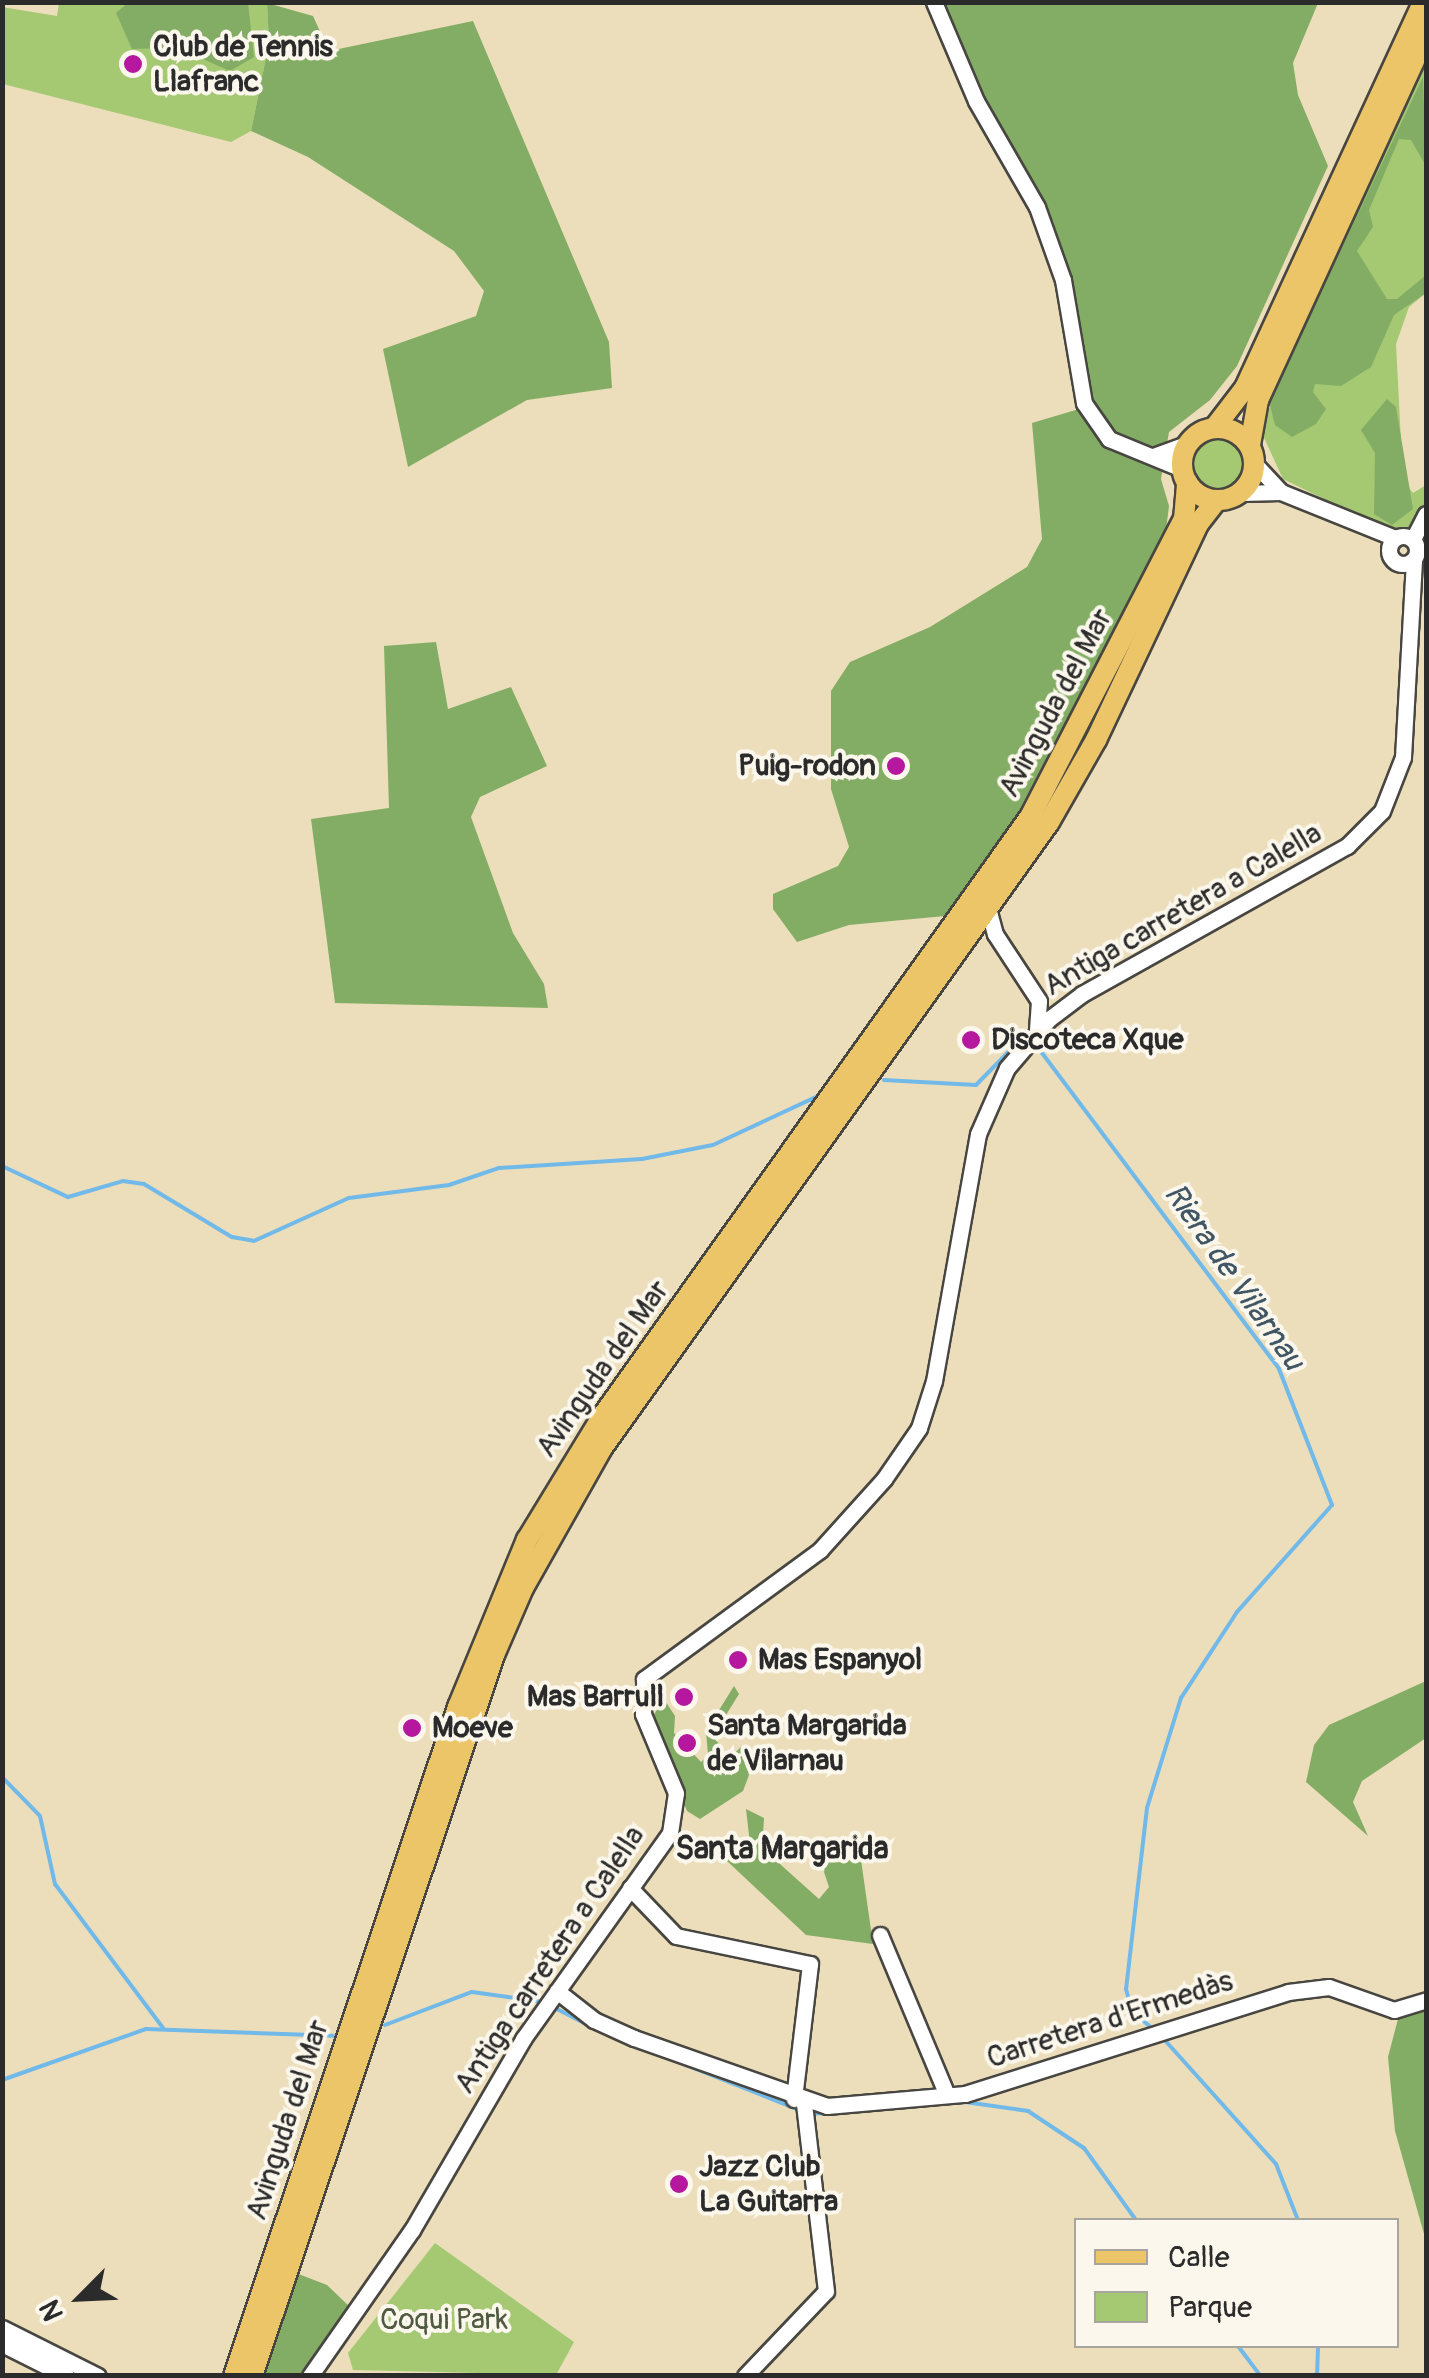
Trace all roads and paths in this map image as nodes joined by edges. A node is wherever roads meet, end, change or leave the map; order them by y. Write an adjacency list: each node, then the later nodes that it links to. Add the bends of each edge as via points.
1 (934, 2): 7 (street, via 976,101 1037,207 1064,280 1084,403 1109,439)
2 (1423, 2): 4 (main road, via 1245,388)
3 (1426, 34): 6 (main road, via 1258,400)
4 (1214, 427): 5 (main road); 6 (main road, via 1235,431)
5 (1188, 443): 7 (street); 8 (main road)
6 (1252, 454): 9 (street); 10 (main road)
7 (1153, 456): 8 (street)
8 (1185, 476): 11 (main road); 32 (main road, Avinguda del Mar, via 1184,519 1030,817 602,1417 527,1540 458,1707)
9 (1281, 492): 10 (street); 14 (street)
10 (1241, 493): 11 (main road)
11 (1216, 500): 16 (main road, Avinguda del Mar, via 1198,524 1096,740)
12 (1426, 514): 13 (street)
13 (1414, 539): 14 (street); 15 (street, Antiga carretera a Calella)
14 (1392, 544): 15 (street, via 1396,563)
15 (1414, 560): 20 (street, Antiga carretera a Calella, via 1403,757 1382,811 1347,846)
16 (988, 908): 17 (street); 18 (main road, Avinguda del Mar)
17 (995, 934): 18 (street, via 981,931); 19 (street)
18 (963, 942): 33 (main road, Avinguda del Mar, via 602,1448 524,1588 494,1654)
19 (1039, 1001): 20 (street); 21 (street)
20 (1065, 1006): 21 (street, Antiga carretera a Calella)
21 (1037, 1032): 22 (street, Antiga carretera a Calella, via 1007,1068 982,1119 934,1382 912,1440 820,1550 644,1679 643,1714 672,1778 676,1819)
22 (630, 1888): 24 (street, Antiga carretera a Calella); 27 (street, via 676,1936 810,1964)
23 (880, 1935): 26 (street)
24 (556, 1994): 27 (street, Carretera d'Ermedàs, via 634,2038); 34 (street, Antiga carretera a Calella, via 412,2230)
25 (1426, 2000): 26 (street, Carretera d'Ermedàs, via 1394,2010 1314,1988)
26 (947, 2095): 27 (street, Carretera d'Ermedàs)
27 (799, 2101): 35 (street, via 826,2291)
28 (2, 2328): 31 (street)
29 (2, 2344): 30 (street)
30 (66, 2376)
31 (98, 2376)
32 (234, 2376)
33 (252, 2376)
34 (310, 2376)
35 (745, 2376)

